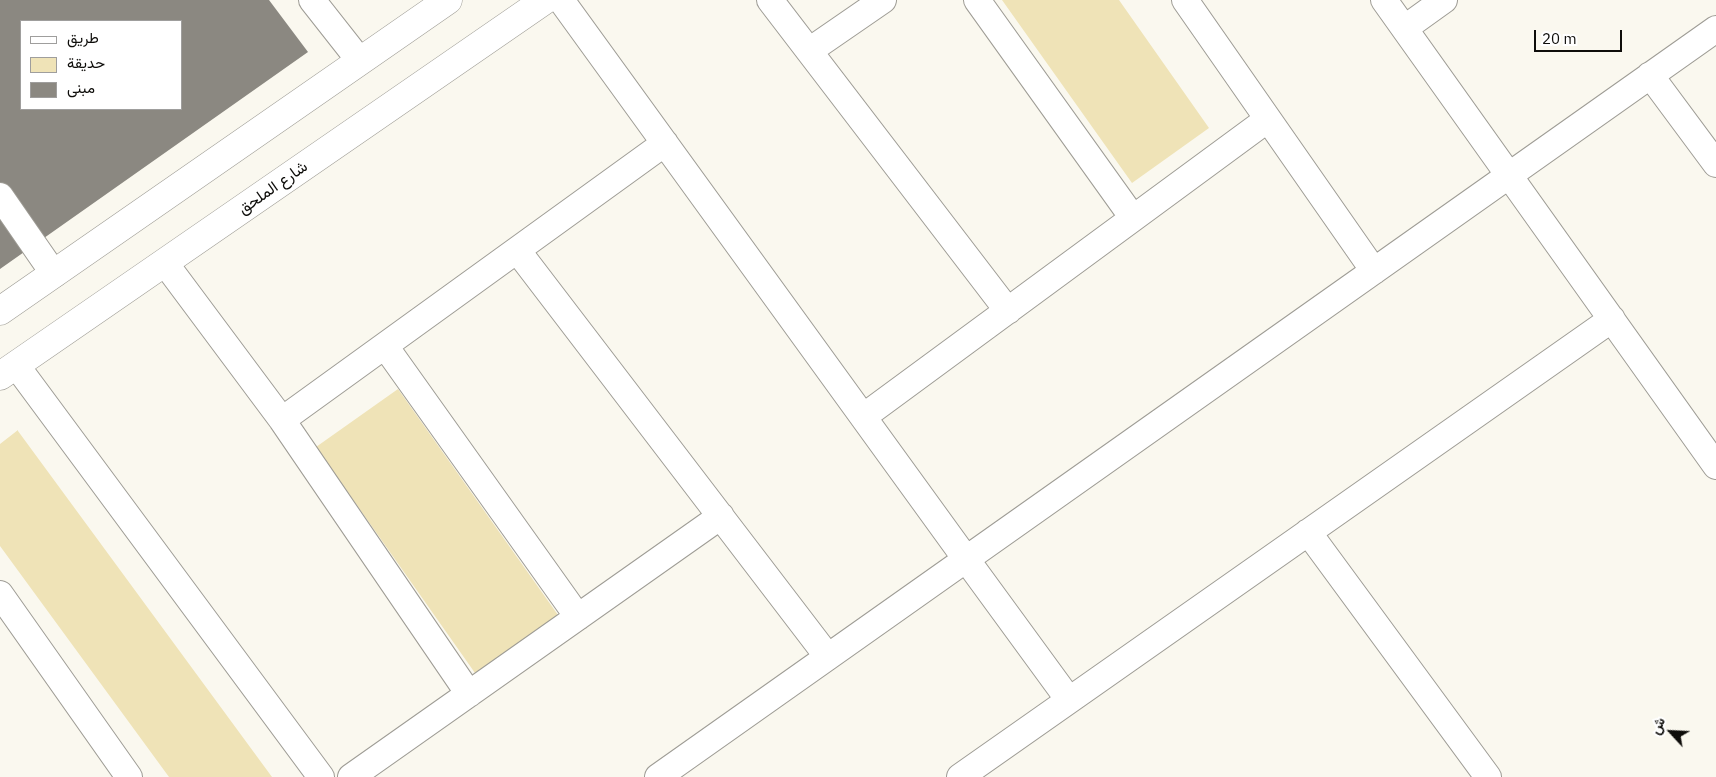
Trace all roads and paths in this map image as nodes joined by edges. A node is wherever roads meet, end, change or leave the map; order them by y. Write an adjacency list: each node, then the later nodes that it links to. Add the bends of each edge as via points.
1 (312, 0): 14 (street)
2 (448, 0): 14 (street)
3 (545, 0): 23 (street, شارع الملحق)
4 (562, 0): 17 (street)
5 (770, 0): 13 (street)
6 (883, 0): 13 (street)
7 (977, 0): 21 (street)
8 (1185, 0): 16 (street)
9 (1384, 0): 11 (street)
10 (1444, 0): 11 (street)
11 (1405, 28): 19 (street)
12 (1716, 29): 15 (street)
13 (809, 51): 26 (street)
14 (360, 61): 25 (street)
15 (1650, 75): 18 (street); 19 (street)
16 (1268, 119): 21 (street); 24 (street)
17 (665, 143): 22 (street); 31 (street)
18 (1716, 164)
19 (1509, 174): 24 (street); 28 (street)
20 (0, 196): 25 (street)
21 (1133, 218): 26 (street)
22 (517, 250): 29 (street); 34 (street)
23 (165, 262): 30 (street, شارع الملحق); 32 (street)
24 (1374, 270): 36 (street)
25 (54, 274): 27 (street)
26 (1008, 311): 31 (street)
27 (0, 312)
28 (1612, 319): 33 (street); 35 (street)
29 (385, 346): 32 (street); 38 (street)
30 (8, 370): 43 (street)
31 (863, 417): 36 (street)
32 (282, 420): 40 (street)
33 (1716, 466)
34 (721, 516): 38 (street); 39 (street)
35 (1308, 532): 41 (street); 47 (street)
36 (966, 559): 39 (street); 41 (street)
37 (0, 594): 42 (street)
38 (578, 617): 40 (street)
39 (828, 657): 45 (street)
40 (469, 694): 44 (street)
41 (1070, 700): 46 (street)
42 (129, 777)
43 (321, 777)
44 (351, 777)
45 (658, 777)
46 (960, 777)
47 (1488, 777)

